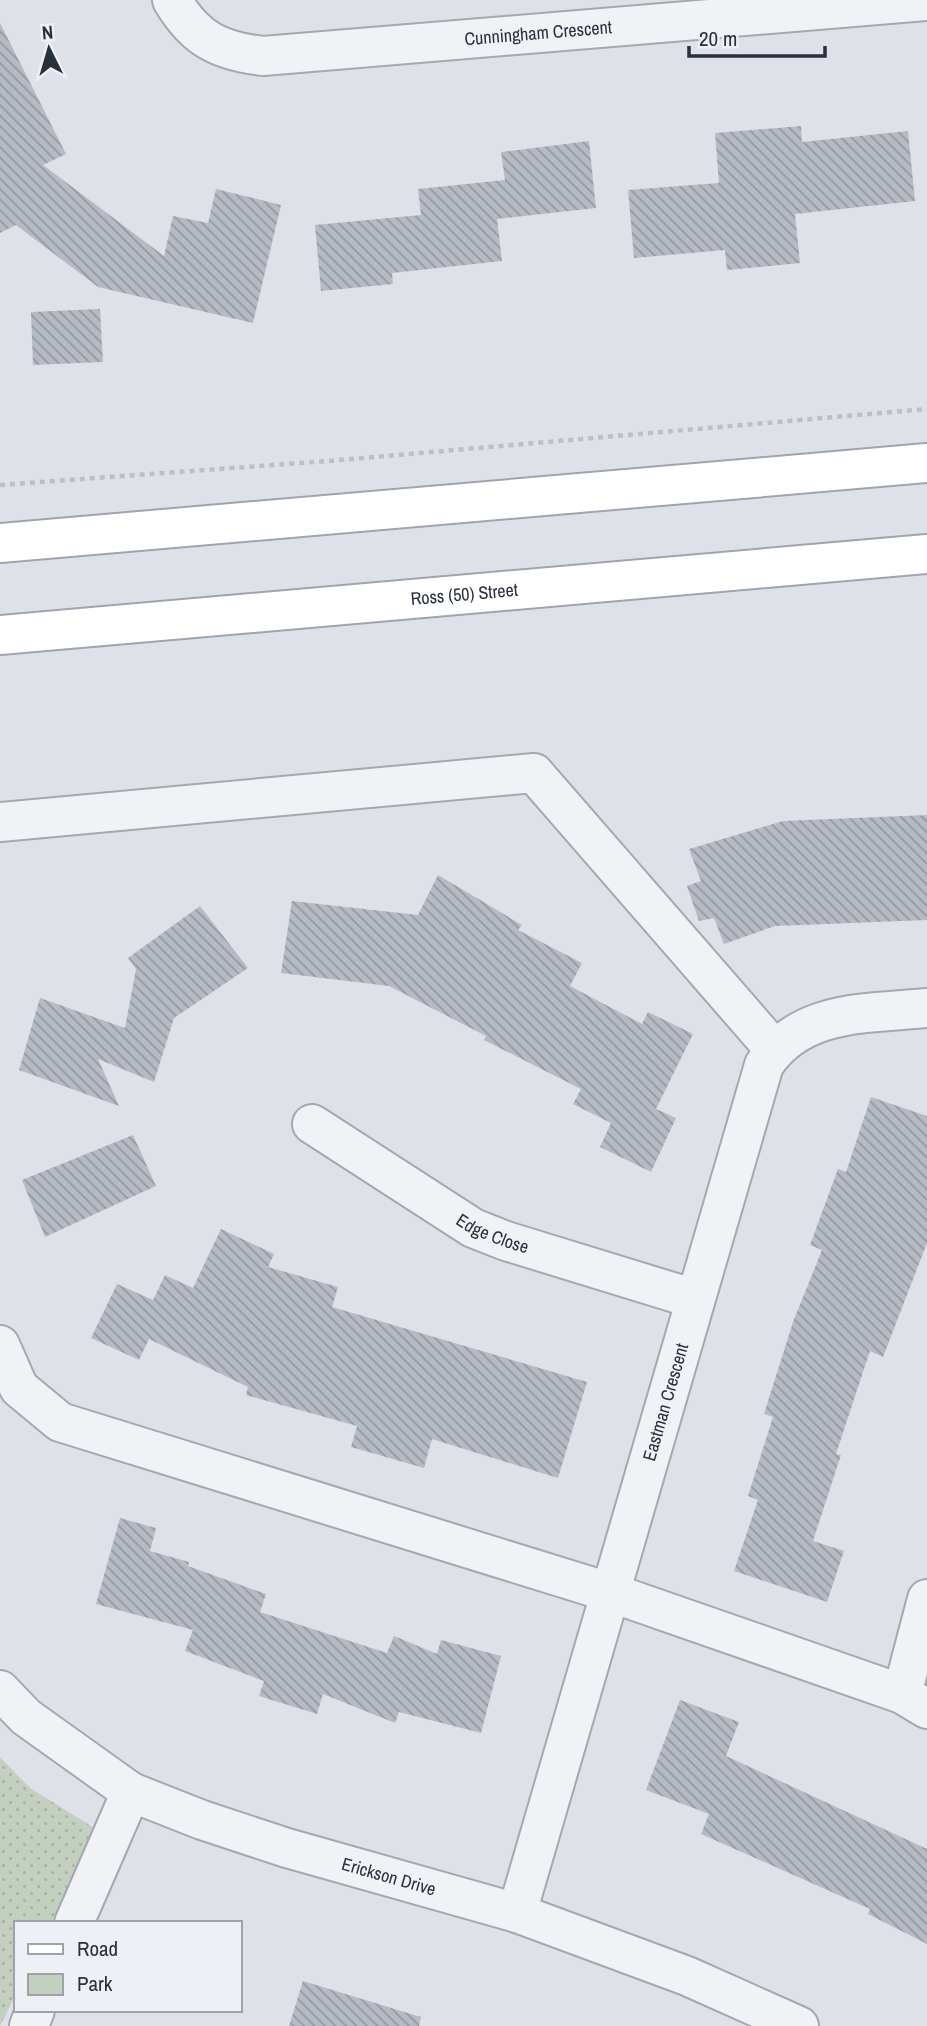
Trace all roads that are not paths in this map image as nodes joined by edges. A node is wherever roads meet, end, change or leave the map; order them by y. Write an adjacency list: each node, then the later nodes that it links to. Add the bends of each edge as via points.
1 (172, 0): 2 (street, Cunningham Crescent, via 194,32 235,53 263,56)
2 (927, 1)
3 (927, 464): 4 (main road)
4 (0, 543)
5 (927, 554): 6 (main road, Ross (50) Street)
6 (0, 635)
7 (0, 822): 9 (street, via 534,773)
8 (927, 1008): 9 (street, Eastman Crescent, via 830,1018 809,1024)
9 (774, 1049): 11 (street, Eastman Crescent, via 757,1084)
10 (312, 1124): 11 (street, Edge Close, via 472,1228)
11 (695, 1299): 13 (street, Eastman Crescent)
12 (0, 1345): 13 (street, via 19,1388 60,1422)
13 (612, 1593): 16 (street); 18 (street, Eastman Crescent)
14 (927, 1599): 16 (street)
15 (0, 1690): 17 (street, Erickson Drive, via 26,1717)
16 (915, 1702)
17 (131, 1793): 18 (street, Erickson Drive, via 288,1848); 19 (street)
18 (517, 1913): 20 (street, Erickson Drive, via 687,1976)
19 (75, 1921)
20 (799, 2026)

